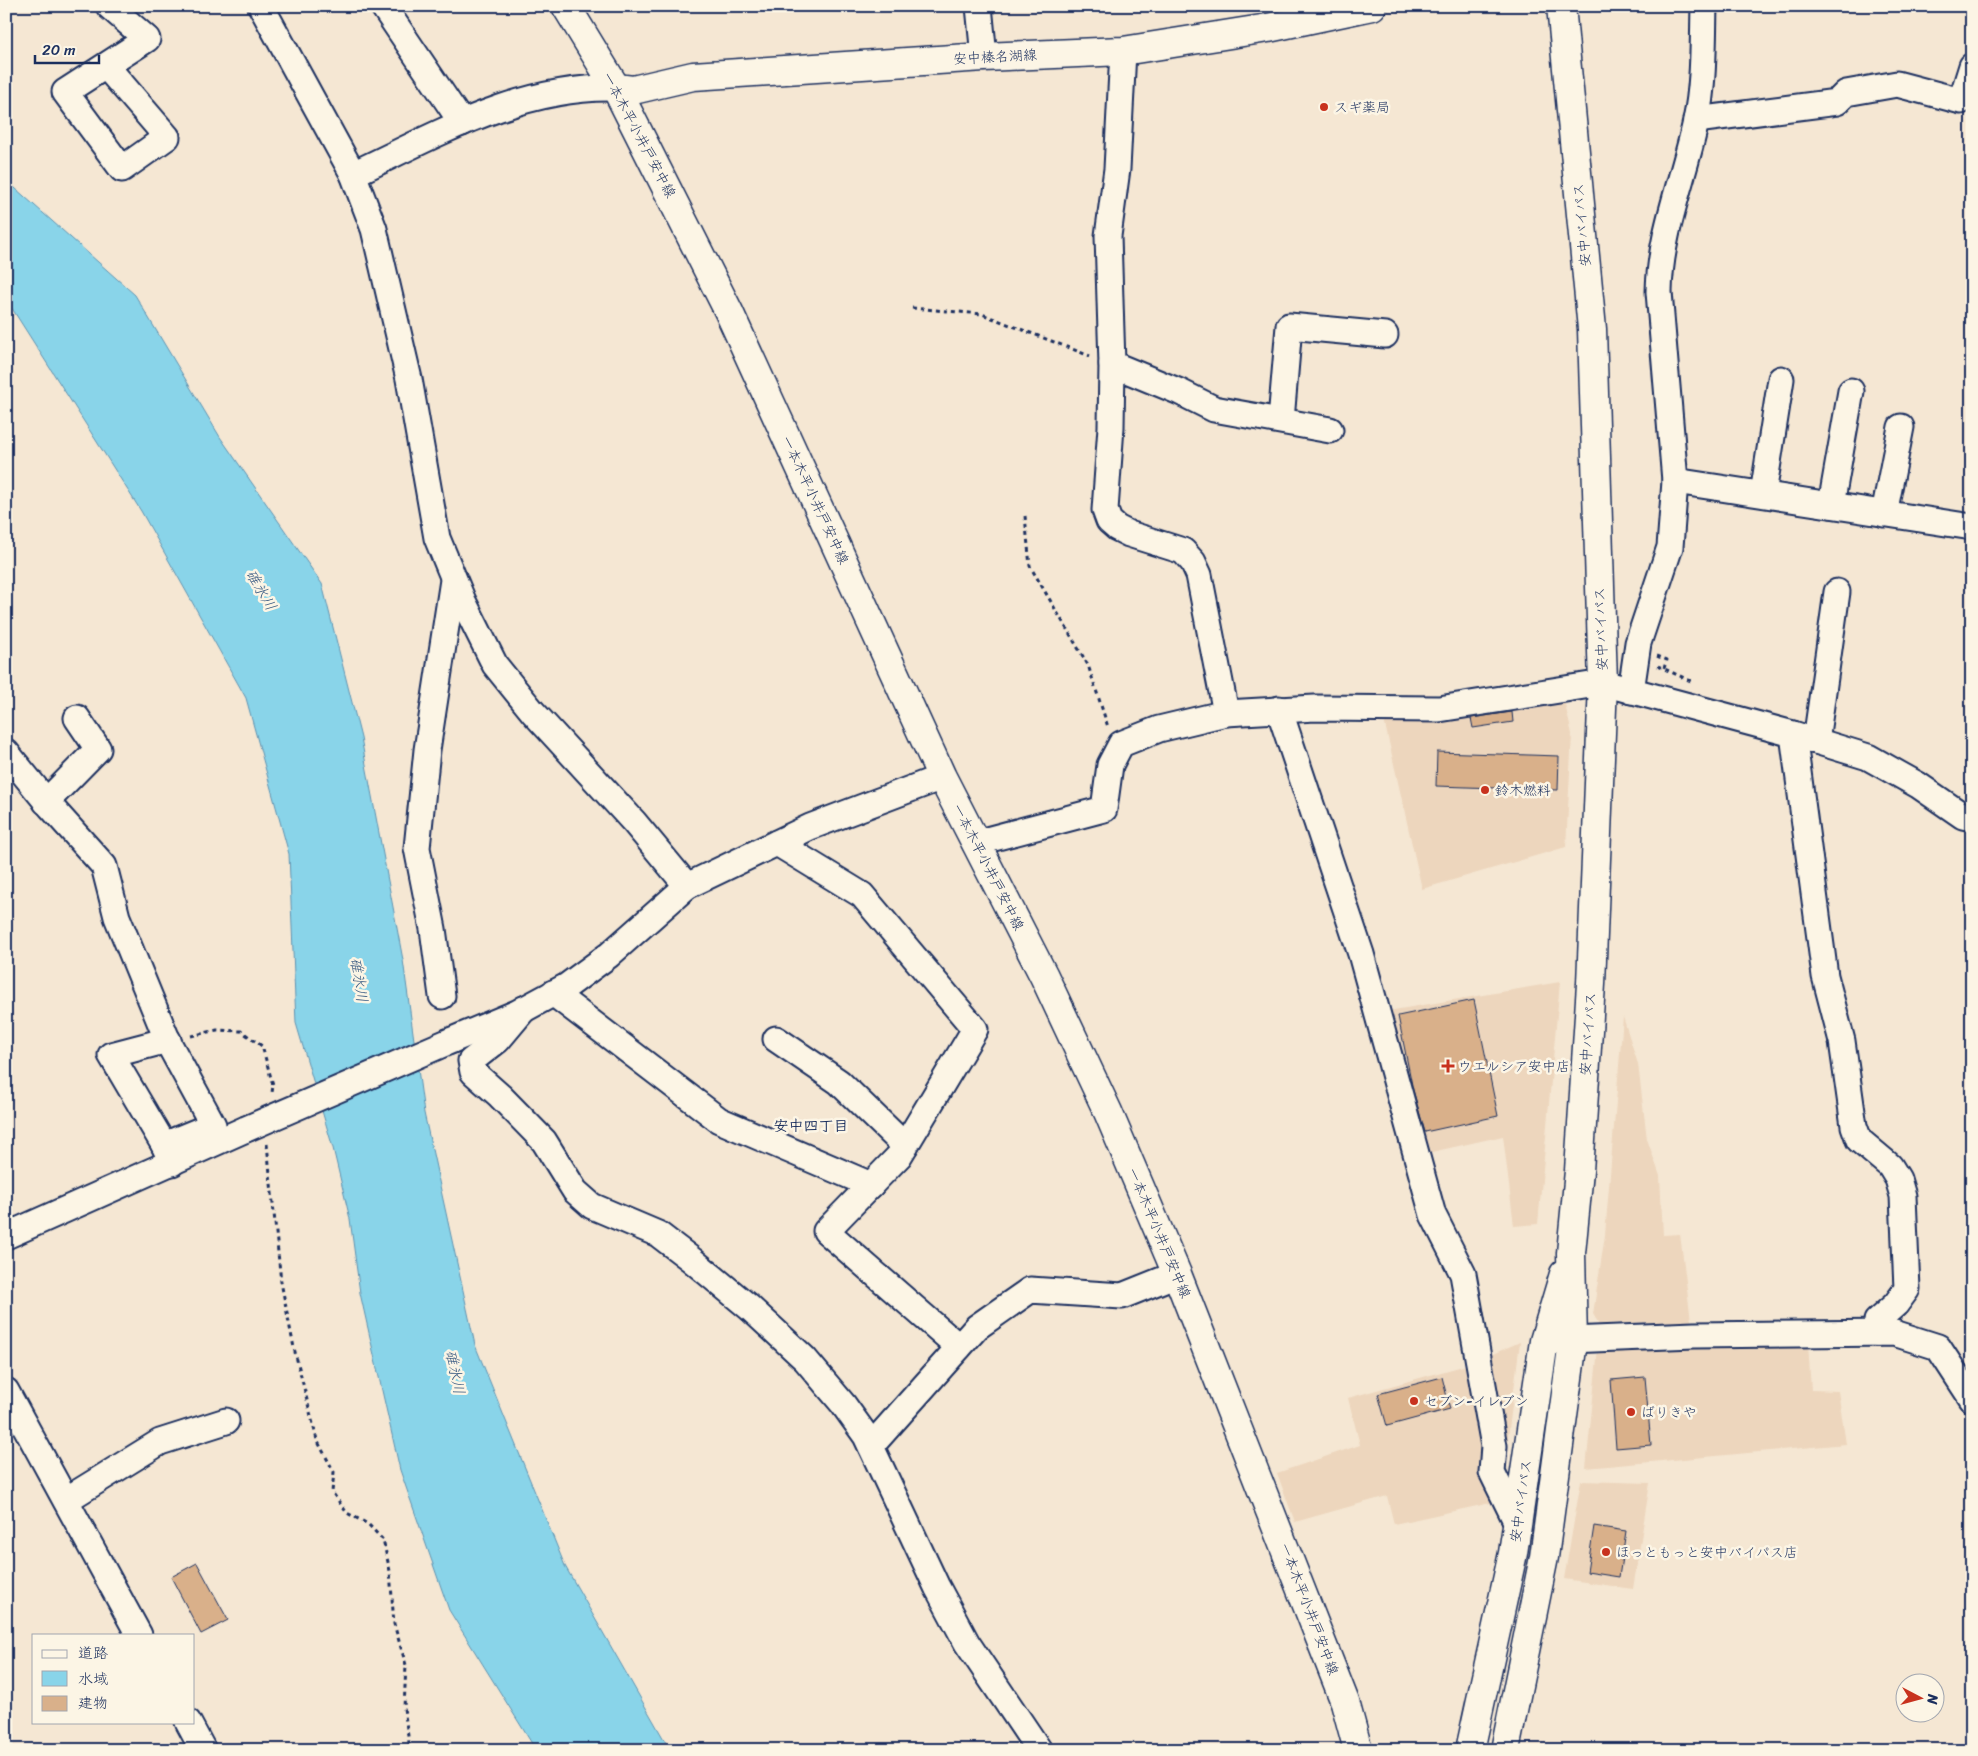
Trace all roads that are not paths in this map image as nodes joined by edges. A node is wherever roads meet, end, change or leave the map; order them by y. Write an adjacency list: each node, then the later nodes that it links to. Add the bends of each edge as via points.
1 (109, 6): 11 (street, via 147,40)
2 (261, 6): 16 (street)
3 (383, 6): 15 (street)
4 (979, 6): 10 (street)
5 (1372, 6): 9 (main road, 安中榛名湖線, via 1268,28)
6 (1561, 6): 31 (main road, 安中バイパス, via 1592,329)
7 (1704, 6): 14 (street, via 1703,69)
8 (574, 9): 13 (main road, 一本木平小井戸安中線)
9 (1122, 51): 10 (main road, 安中榛名湖線); 18 (street, via 1116,169 1108,236)
10 (984, 58): 13 (main road, 安中榛名湖線, via 693,76 633,90)
11 (106, 66)
12 (1972, 66): 14 (street, via 1961,101 1897,84 1846,93 1837,102)
13 (616, 88): 15 (street, via 590,87 534,97); 39 (main road, 一本木平小井戸安中線, via 729,312)
14 (1696, 120): 24 (street, via 1659,273)
15 (462, 123): 16 (street)
16 (353, 174): 29 (street, via 374,229 410,379 437,538)
17 (1385, 335): 21 (street, via 1289,326)
18 (1112, 364): 21 (street, via 1214,409); 34 (street, via 1105,510 1109,521 1117,528 1183,551 1193,562 1199,575)
19 (1782, 379): 25 (street)
20 (1851, 391): 26 (street)
21 (1281, 420): 23 (street)
22 (1901, 426): 27 (street)
23 (1330, 430)
24 (1675, 481): 25 (street); 32 (street, via 1670,547 1638,642)
25 (1763, 494): 26 (street)
26 (1831, 505): 27 (street)
27 (1884, 514): 28 (street)
28 (1972, 527)
29 (453, 580): 44 (street, via 495,665); 46 (street, via 427,750 417,848)
30 (1837, 592): 37 (street)
31 (1603, 683): 32 (street); 33 (street, via 1439,709); 54 (main road, 安中バイパス, via 1591,984)
32 (1631, 691): 36 (street)
33 (1279, 709): 34 (street); 65 (street, via 1361,954 1434,1215 1463,1274 1494,1446 1492,1472)
34 (1226, 713): 43 (street, via 1158,729 1121,744 1110,765 1104,809)
35 (77, 718): 40 (street, via 98,749)
36 (1792, 734): 37 (street); 56 (street, via 1825,976 1842,1041 1854,1126 1859,1140 1890,1166 1898,1179 1902,1196 1907,1290 1877,1321)
37 (1816, 741): 41 (street, via 1868,757 1918,785 1963,816)
38 (6, 752): 40 (street)
39 (942, 777): 42 (street, via 810,827); 43 (main road, 一本木平小井戸安中線)
40 (46, 802): 49 (street, via 104,866 117,917)
41 (1972, 818)
42 (777, 843): 44 (street); 50 (street, via 862,895 975,1029)
43 (975, 843): 55 (main road, 一本木平小井戸安中線, via 1044,976 1104,1103)
44 (687, 886): 45 (street, via 610,955)
45 (553, 993): 47 (street); 52 (street, via 719,1120)
46 (442, 996)
47 (524, 1009): 51 (street, bridge, via 257,1132); 63 (street, via 498,1040 471,1061 473,1072 544,1141 576,1191 592,1206 658,1234 750,1308 805,1359 843,1404)
48 (776, 1039): 50 (street, via 839,1082)
49 (168, 1042): 51 (street, via 213,1124); 51 (street, via 112,1054)
50 (905, 1146): 52 (street)
51 (168, 1154): 53 (street)
52 (871, 1185): 59 (street, via 826,1231)
53 (6, 1236)
54 (1571, 1253): 57 (main road, 安中バイパス); 58 (main road, 安中バイパス)
55 (1177, 1274): 59 (street, via 1122,1296 1030,1290 977,1327); 70 (main road, 一本木平小井戸安中線, via 1345,1702)
56 (1876, 1333): 57 (street); 61 (street, via 1894,1333 1938,1347)
57 (1573, 1340): 58 (street); 72 (main road, 安中バイパス, via 1544,1558)
58 (1544, 1341): 65 (main road, 安中バイパス)
59 (959, 1347): 63 (street)
60 (6, 1391): 64 (street)
61 (1972, 1399)
62 (226, 1421): 64 (street, via 160,1442)
63 (871, 1446): 69 (street, via 966,1643)
64 (66, 1500): 66 (street)
65 (1517, 1523): 71 (main road, 安中バイパス)
66 (138, 1634)
67 (189, 1724): 68 (street)
68 (203, 1750)
69 (1039, 1750)
70 (1358, 1750)
71 (1470, 1750)
72 (1505, 1750)

